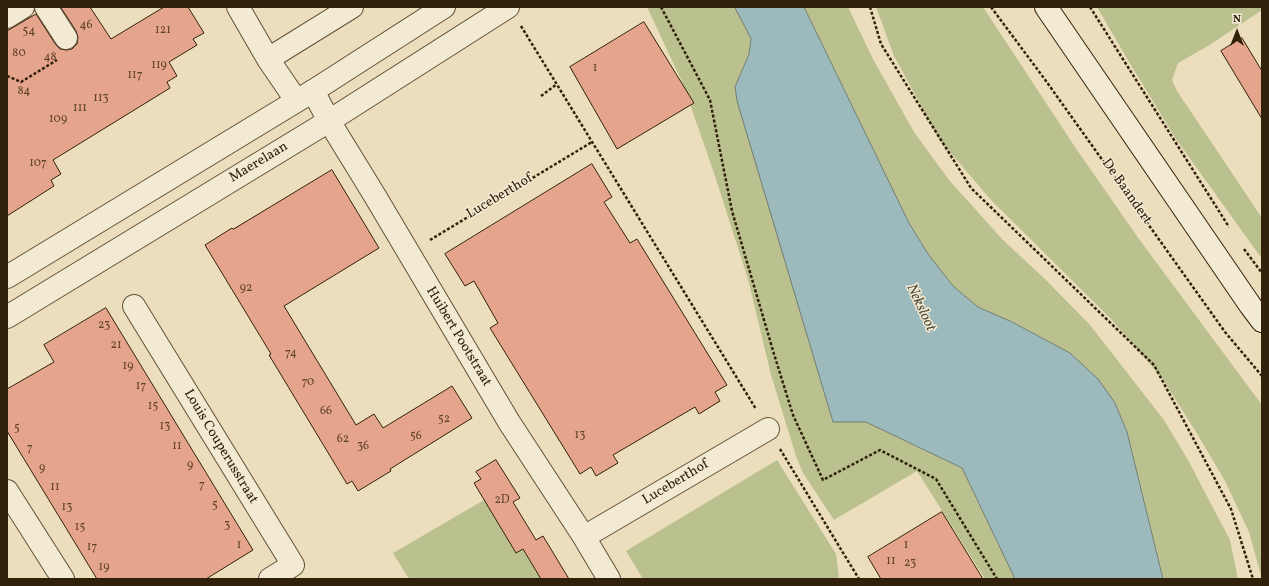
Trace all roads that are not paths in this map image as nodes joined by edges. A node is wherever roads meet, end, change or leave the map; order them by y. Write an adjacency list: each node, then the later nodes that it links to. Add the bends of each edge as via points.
1 (23, 7): 8 (street)
2 (46, 7): 9 (street)
3 (238, 7): 10 (street)
4 (352, 7): 10 (street)
5 (444, 7): 11 (street)
6 (1046, 7): 16 (street)
7 (513, 13): 12 (street, Maerelaan)
8 (7, 17)
9 (66, 38)
10 (268, 59): 11 (street)
11 (304, 96): 12 (street, Huibert Pootstraat); 13 (street)
12 (329, 121): 15 (street, Maerelaan); 19 (street, Huibert Pootstraat, via 509,422)
13 (7, 277)
14 (134, 306): 21 (street, Louis Couperusstraat, via 293,565)
15 (7, 316)
16 (1262, 321)
17 (768, 428): 19 (street, Luceberthof)
18 (7, 491): 20 (street)
19 (584, 537): 22 (street, Huibert Pootstraat)
20 (63, 579)
21 (270, 579)
22 (609, 579)

